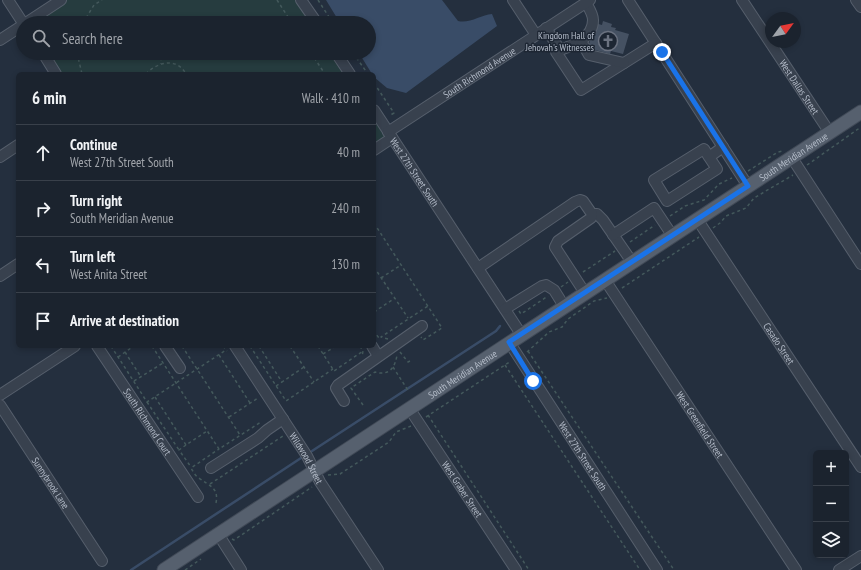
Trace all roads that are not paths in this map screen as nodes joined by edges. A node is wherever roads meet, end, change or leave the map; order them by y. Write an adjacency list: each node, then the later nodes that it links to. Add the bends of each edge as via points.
1 (8, 0): 10 (street)
2 (61, 0): 11 (street)
3 (301, 0): 12 (street)
4 (513, 0): 15 (street)
5 (628, 0): 18 (street)
6 (742, 0): 27 (street, West Dallas Street)
7 (856, 0): 9 (street)
8 (588, 1): 13 (street, South Richmond Avenue); 17 (street, via 593,21 588,34)
9 (861, 7)
10 (19, 16)
11 (36, 16)
12 (312, 16)
13 (546, 28): 15 (street, South Richmond Avenue); 19 (street)
14 (16, 29): 16 (street)
15 (536, 35): 28 (street, South Richmond Avenue)
16 (0, 40)
17 (580, 41): 19 (street); 22 (street, via 590,55)
18 (656, 43): 22 (street); 30 (street)
19 (560, 50): 22 (street, via 556,52 581,90)
20 (47, 60): 23 (street)
21 (341, 60): 24 (street)
22 (624, 63)
23 (55, 72)
24 (349, 72)
25 (861, 112): 27 (main road, South Meridian Avenue)
26 (376, 113): 28 (street, West 27th Street South)
27 (830, 133): 32 (main road, South Meridian Avenue)
28 (390, 135): 31 (street, South Richmond Avenue); 43 (street, West 27th Street South)
29 (16, 146): 33 (street)
30 (723, 147): 34 (street); 35 (street)
31 (376, 148)
32 (788, 154): 35 (main road, South Meridian Avenue); 41 (street)
33 (0, 157)
34 (709, 157): 34 (street, via 704,149 654,180 667,200 717,169)
35 (744, 180): 37 (main road, South Meridian Avenue)
36 (592, 214): 38 (street, via 597,214); 43 (street, via 583,201 577,200); 46 (street, via 586,222 555,245)
37 (697, 219): 39 (main road, South Meridian Avenue); 64 (street, Casado Street)
38 (613, 235): 39 (street, via 654,208); 40 (street)
39 (672, 235): 40 (main road, South Meridian Avenue)
40 (632, 262): 45 (main road, South Meridian Avenue)
41 (861, 264)
42 (16, 265): 44 (street)
43 (478, 268): 47 (street, West 27th Street South)
44 (0, 276)
45 (604, 280): 46 (main road, South Meridian Avenue); 76 (street, West Greenfield Street)
46 (584, 293): 48 (main road, South Meridian Avenue)
47 (509, 306): 48 (street, via 546,285 555,291); 50 (street, West 27th Street South)
48 (564, 306): 50 (main road, South Meridian Avenue)
49 (420, 330): 57 (street)
50 (521, 334): 51 (main road, South Meridian Avenue)
51 (509, 342): 62 (main road, South Meridian Avenue); 75 (street, West 27th Street South)
52 (71, 348): 59 (street)
53 (98, 348): 67 (street, South Richmond Court)
54 (166, 348): 58 (street)
55 (231, 348): 63 (street, Wildwood Street)
56 (367, 348): 57 (street)
57 (378, 356): 60 (street, via 338,385 337,391)
58 (180, 368)
59 (0, 395)
60 (344, 401)
61 (0, 405): 70 (street, Sunnybrook Lane)
62 (409, 408): 66 (main road, South Meridian Avenue); 74 (street, West Graber Street)
63 (283, 419): 65 (street); 66 (street, Wildwood Street)
64 (861, 467)
65 (211, 468)
66 (315, 470): 68 (main road, South Meridian Avenue); 73 (street, Wildwood Street, via 320,482)
67 (198, 497)
68 (218, 534): 71 (main road, South Meridian Avenue); 72 (street)
69 (861, 556): 77 (street)
70 (102, 561)
71 (164, 570)
72 (242, 570)
73 (378, 570)
74 (516, 570)
75 (657, 570)
76 (796, 570)
77 (839, 570)

